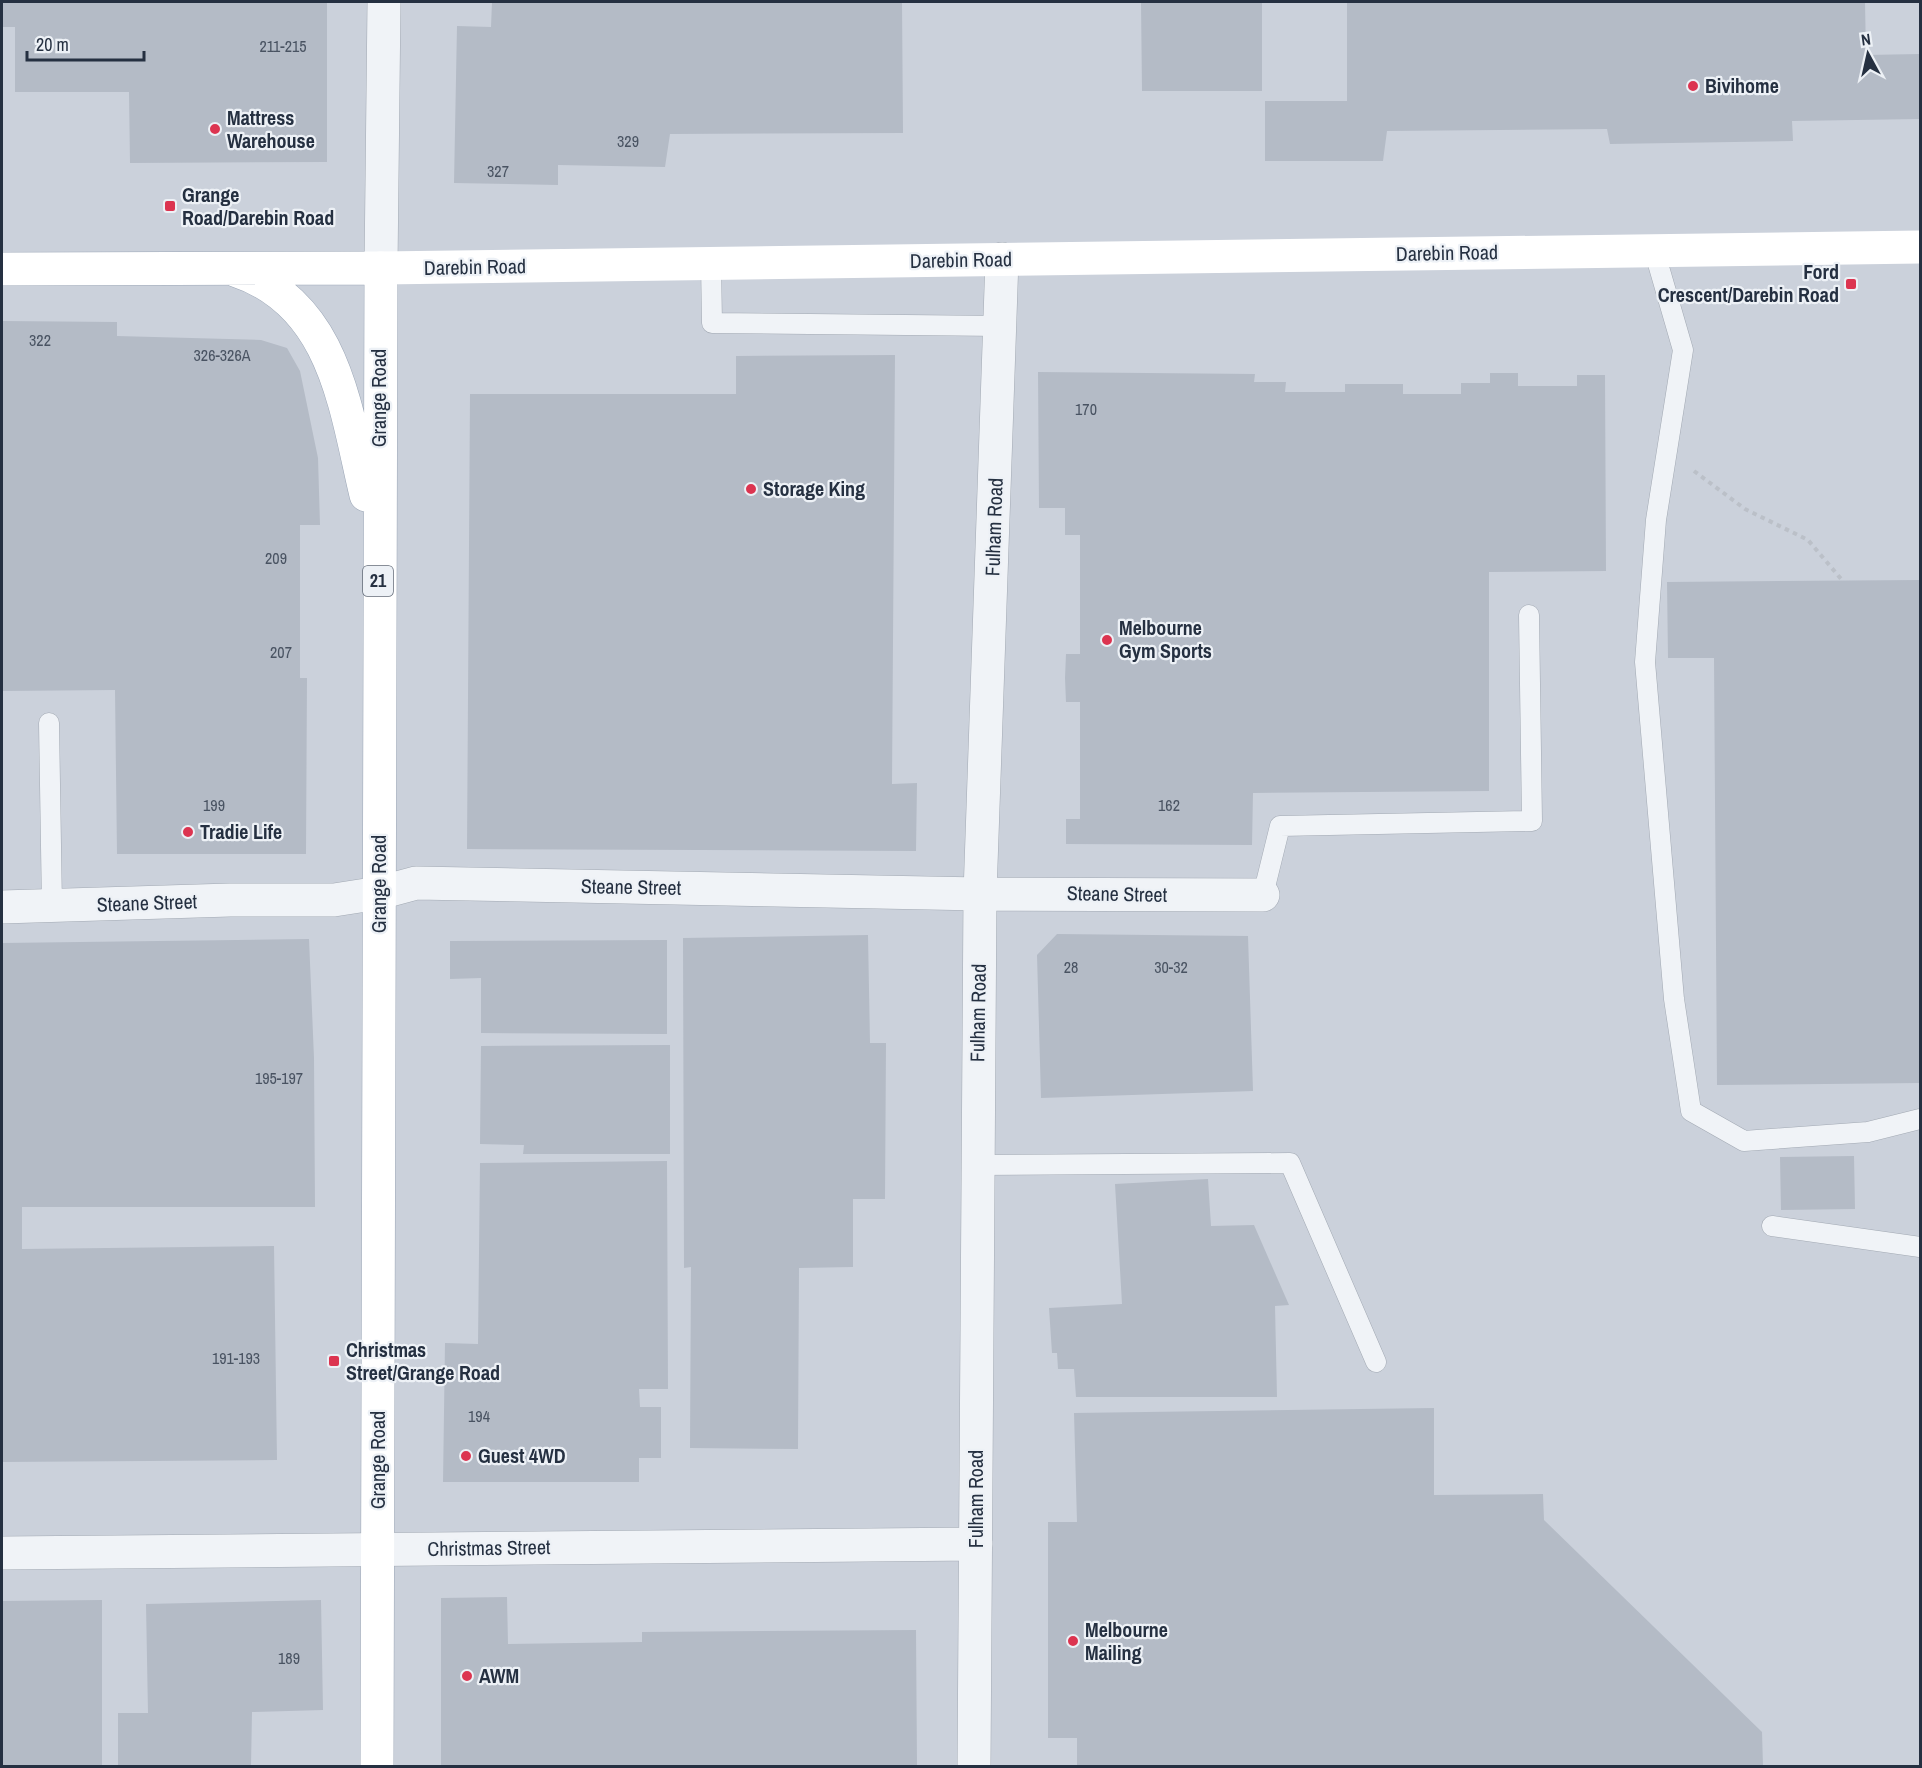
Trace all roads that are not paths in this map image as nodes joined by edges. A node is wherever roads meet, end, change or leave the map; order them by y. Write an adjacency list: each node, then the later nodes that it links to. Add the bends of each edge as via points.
1 (384, 2): 7 (street, Grange Road)
2 (1920, 247): 3 (main road, Darebin Road)
3 (1654, 250): 4 (main road, Darebin Road); 18 (lane, via 1683,350 1656,520 1645,662 1674,999 1691,1112 1744,1142 1868,1132)
4 (1002, 259): 5 (main road, Darebin Road); 9 (street, Fulham Road)
5 (711, 263): 7 (main road, Darebin Road); 9 (lane, via 712,323)
6 (228, 268): 7 (main road, Darebin Road); 8 (main road, Darebin Road); 10 (main road, via 262,281 283,296 314,328 327,350 347,412)
7 (381, 268): 10 (main road, Grange Road / 21)
8 (2, 269)
9 (1001, 326): 14 (street, Fulham Road)
10 (378, 549): 13 (main road, Grange Road / 21)
11 (1529, 615): 15 (lane, via 1532,821 1280,826)
12 (49, 723): 16 (lane)
13 (379, 893): 14 (street, Steane Street, via 416,884); 16 (street, Steane Street, via 334,900); 24 (main road, Grange Road / 21)
14 (980, 894): 15 (street, Steane Street); 19 (street, Fulham Road)
15 (1263, 895)
16 (52, 907): 17 (street, Steane Street)
17 (2, 908)
18 (1920, 1119)
19 (976, 1165): 22 (lane, via 1290,1163); 23 (street, Fulham Road)
20 (1772, 1226): 21 (lane)
21 (1920, 1247)
22 (1376, 1362)
23 (976, 1544): 24 (street, Christmas Street); 27 (street, Fulham Road)
24 (377, 1549): 25 (street, Christmas Street); 26 (main road, Grange Road / 21)
25 (2, 1553)
26 (377, 1767)
27 (974, 1767)

